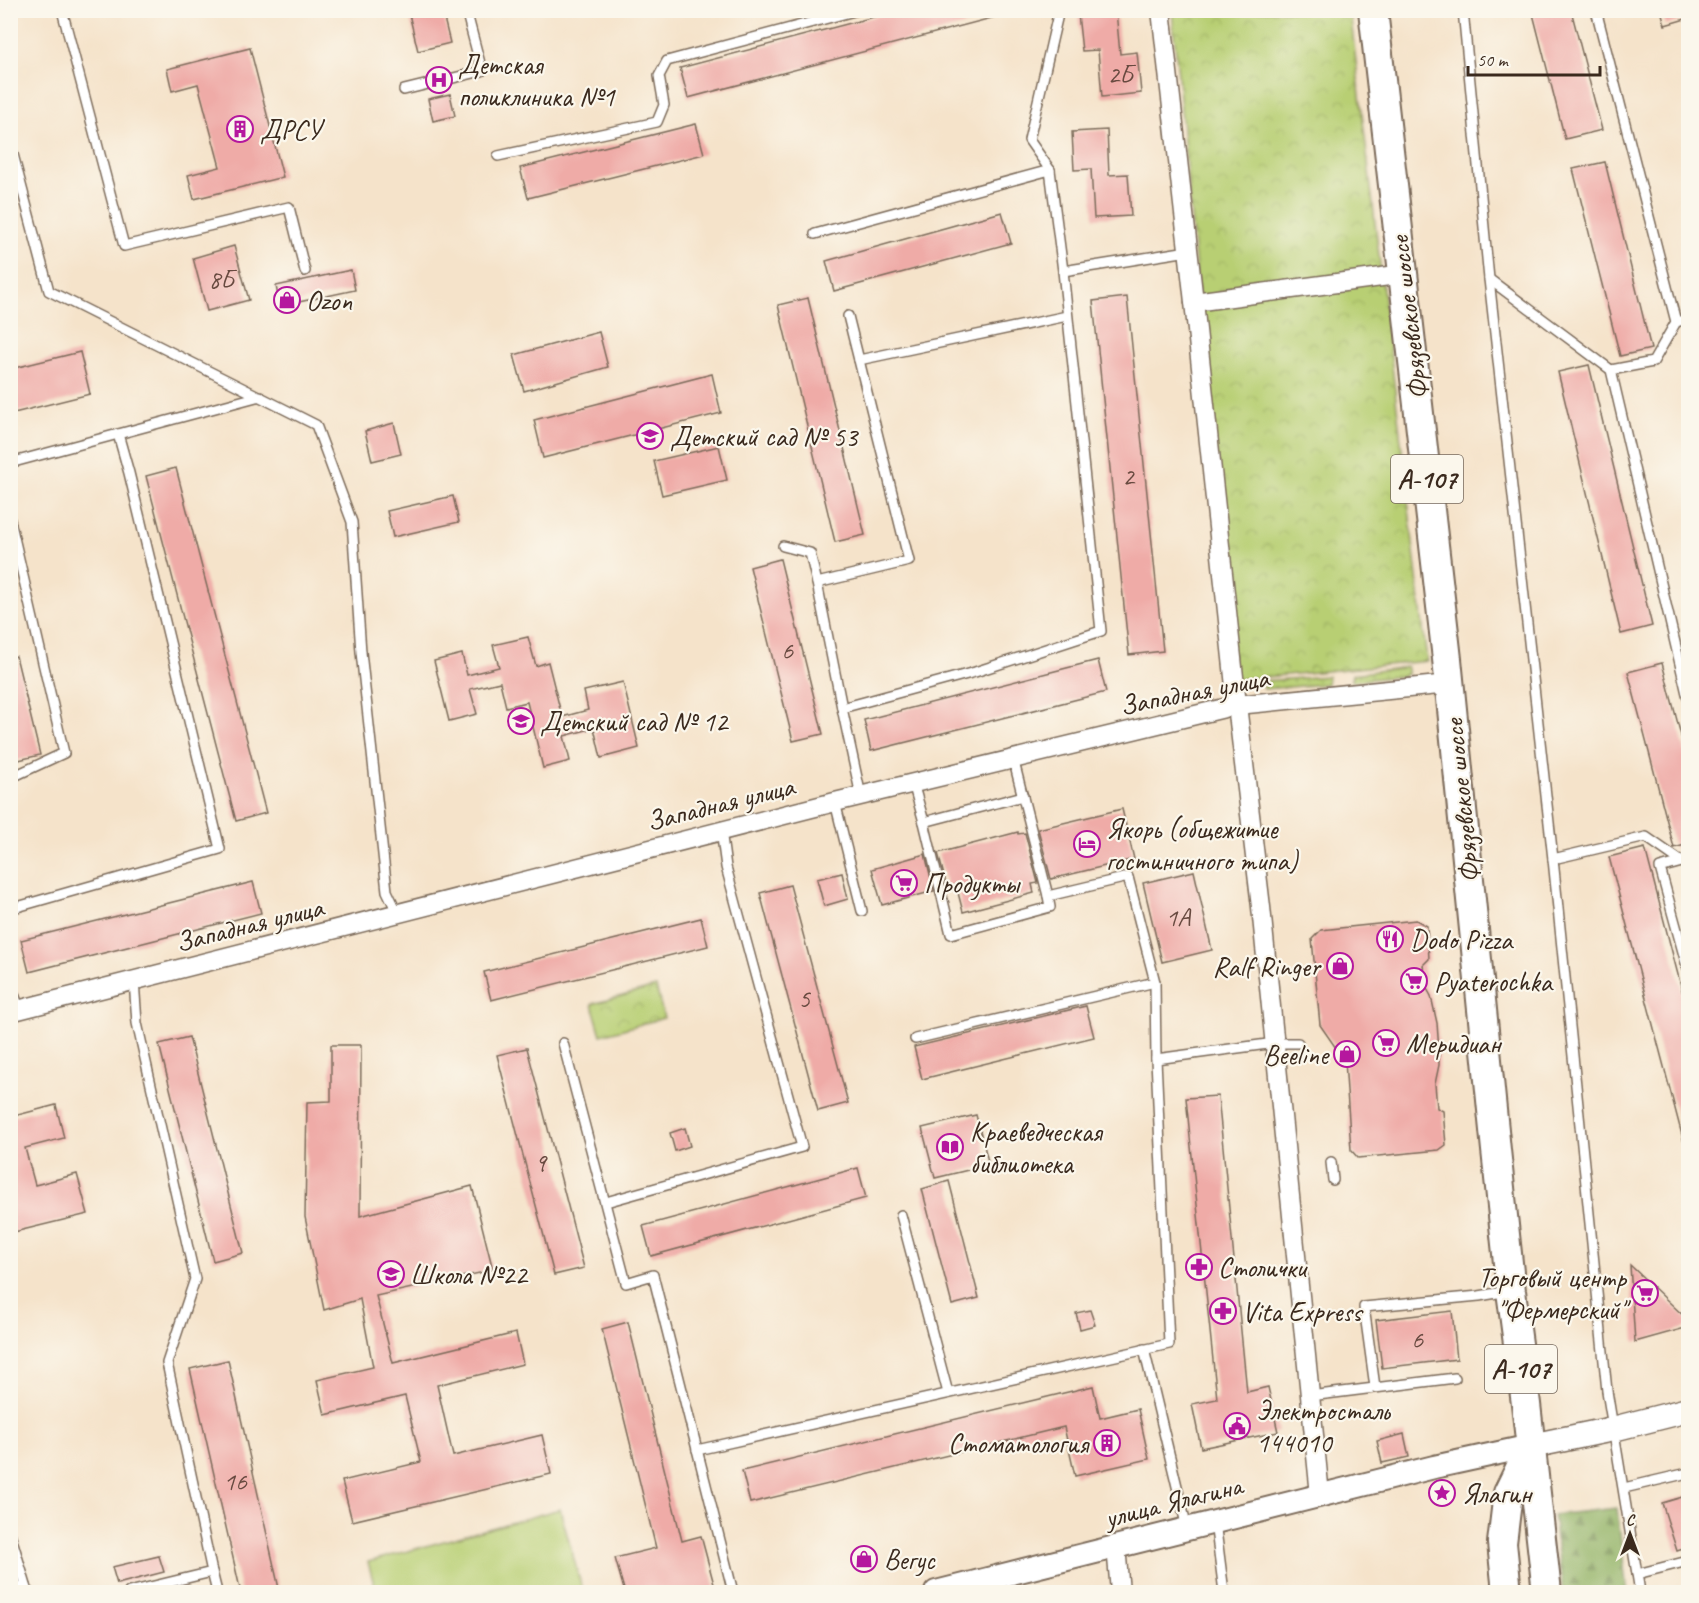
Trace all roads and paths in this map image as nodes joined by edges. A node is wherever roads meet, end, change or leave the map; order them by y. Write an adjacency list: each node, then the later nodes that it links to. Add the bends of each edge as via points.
1 (62, 10): 15 (lane, via 124,246 289,207)
2 (466, 10): 9 (lane, via 482,71)
3 (858, 10): 11 (lane, via 667,62 659,76 664,105 657,122)
4 (1059, 10): 12 (lane, via 1029,140)
5 (1161, 10): 14 (street)
6 (1373, 10): 17 (highway, Фрязевское шоссе / А-107)
7 (1463, 10): 18 (lane)
8 (1596, 10): 23 (lane)
9 (404, 90)
10 (10, 143): 26 (lane, via 49,291)
11 (498, 156)
12 (1050, 170): 13 (lane); 16 (lane)
13 (815, 234)
14 (1188, 250): 16 (lane); 19 (street)
15 (305, 271)
16 (1063, 271): 21 (lane)
17 (1404, 274): 19 (street); 32 (highway, Фрязевское шоссе / А-107)
18 (1489, 279): 25 (lane); 44 (lane)
19 (1194, 302): 34 (street)
20 (848, 316): 24 (lane)
21 (1067, 316): 24 (lane); 35 (lane, via 1101,631 975,672)
22 (1689, 319): 23 (lane)
23 (1676, 322): 25 (lane, via 1653,362)
24 (859, 360): 31 (lane, via 909,561)
25 (1611, 370): 33 (lane)
26 (260, 396): 27 (lane); 49 (lane, via 316,425 352,522 361,652 387,891)
27 (118, 434): 28 (lane); 47 (lane, via 220,849)
28 (10, 463)
29 (10, 520): 37 (lane, via 64,753)
30 (783, 546): 31 (lane, via 810,553)
31 (817, 583): 35 (lane)
32 (1449, 684): 34 (street, Западная улица); 64 (highway, Фрязевское шоссе / А-107)
33 (1689, 698)
34 (1237, 705): 36 (street, Западная улица); 57 (street)
35 (842, 708): 39 (lane)
36 (1013, 758): 38 (street, Западная улица); 40 (lane)
37 (10, 778)
38 (913, 783): 39 (street, Западная улица); 42 (lane)
39 (861, 796): 41 (street, Западная улица)
40 (1023, 796): 42 (lane); 46 (lane)
41 (835, 802): 43 (street, Западная улица); 48 (lane)
42 (924, 822): 46 (lane, via 951,934 1050,907)
43 (720, 830): 49 (street, Западная улица); 62 (lane, via 726,867 802,1147)
44 (1553, 860): 45 (lane, via 1646,837); 71 (lane)
45 (1685, 861): 50 (lane, via 1660,868)
46 (1048, 896): 52 (lane, via 1128,877)
47 (10, 909)
48 (862, 911)
49 (398, 914): 51 (street, Западная улица)
50 (1689, 970)
51 (134, 980): 54 (street, Западная улица); 82 (lane, via 137,1023 195,1279 167,1363)
52 (1155, 982): 55 (lane); 59 (lane)
53 (10, 984): 54 (lane)
54 (15, 1011)
55 (915, 1039)
56 (563, 1043): 62 (lane)
57 (1275, 1043): 58 (lane); 59 (lane); 69 (street)
58 (1298, 1043)
59 (1156, 1059): 65 (lane, via 1168,1344)
60 (1331, 1162): 61 (lane)
61 (1333, 1180)
62 (606, 1202): 73 (lane, via 626,1282 654,1275)
63 (901, 1215): 68 (lane)
64 (1511, 1291): 67 (lane, via 1364,1307); 72 (highway, Фрязевское шоссе / А-107)
65 (1144, 1349): 68 (lane); 78 (lane)
66 (1455, 1378): 67 (lane)
67 (1375, 1387): 69 (lane)
68 (948, 1393): 73 (lane)
69 (1310, 1396): 76 (street)
70 (1689, 1410): 71 (main road)
71 (1613, 1429): 72 (main road); 75 (lane)
72 (1531, 1446): 76 (street, улица Ялагина); 92 (highway, via 1508,1493 1503,1543); 93 (highway, Фрязевское шоссе / А-107)
73 (697, 1450): 88 (lane)
74 (1689, 1473): 75 (lane)
75 (1624, 1488): 83 (lane)
76 (1320, 1495): 77 (street, улица Ялагина)
77 (1215, 1522): 78 (street, улица Ялагина); 91 (lane)
78 (1187, 1529): 80 (street, улица Ялагина)
79 (10, 1533): 84 (lane)
80 (1116, 1546): 89 (street, улица Ялагина); 90 (street)
81 (1689, 1561): 83 (lane)
82 (212, 1572): 86 (lane); 87 (lane)
83 (1637, 1574): 94 (lane)
84 (27, 1589): 85 (lane)
85 (10, 1590)
86 (129, 1593)
87 (217, 1593)
88 (733, 1593)
89 (936, 1593)
90 (1120, 1593)
91 (1224, 1593)
92 (1507, 1593)
93 (1547, 1593)
94 (1640, 1593)

